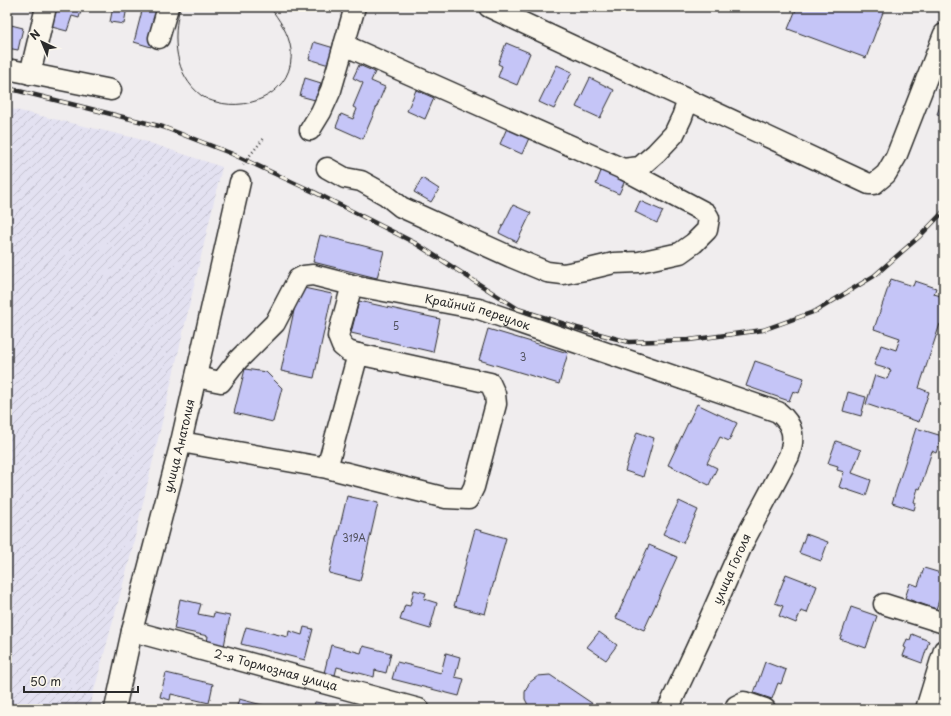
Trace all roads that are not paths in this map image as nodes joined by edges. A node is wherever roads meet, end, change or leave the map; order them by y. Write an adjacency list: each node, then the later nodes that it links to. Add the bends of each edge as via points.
1 (46, 7): 9 (street)
2 (168, 7): 6 (street)
3 (355, 7): 7 (street)
4 (489, 7): 11 (street)
5 (944, 34): 11 (street, via 896,157 886,174 874,184 869,184)
6 (159, 38)
7 (344, 45): 12 (street, via 331,90); 14 (street)
8 (7, 69): 9 (street)
9 (30, 74): 10 (street)
10 (112, 90)
11 (688, 100): 14 (street, via 674,134 661,148 640,167)
12 (310, 130)
13 (327, 168): 14 (street, via 345,178 361,181 401,207 511,257 547,272 563,274 680,253 694,244 707,230 709,218 706,213)
14 (623, 169)
15 (240, 177): 18 (street, улица Анатолия)
16 (352, 285): 17 (street, via 338,336 342,346); 18 (street, Крайний переулок, via 313,275 298,279 275,323 238,360 221,382); 19 (street, Крайний переулок, via 479,310 778,412 787,419)
17 (358, 354): 21 (street); 21 (street, via 490,383 496,394 496,404 476,479 468,499 446,498)
18 (196, 377): 20 (street, улица Анатолия)
19 (791, 430): 28 (street, улица Гоголя, via 793,442 789,456 744,541)
20 (180, 442): 21 (street); 24 (street, улица Анатолия)
21 (327, 468)
22 (884, 604): 23 (street)
23 (944, 623)
24 (132, 632): 26 (street, улица Анатолия); 27 (street, 2-я Тормозная улица)
25 (944, 650): 31 (street)
26 (114, 709)
27 (419, 709)
28 (668, 709)
29 (735, 709): 30 (street, via 744,702)
30 (765, 709)
31 (926, 709)

